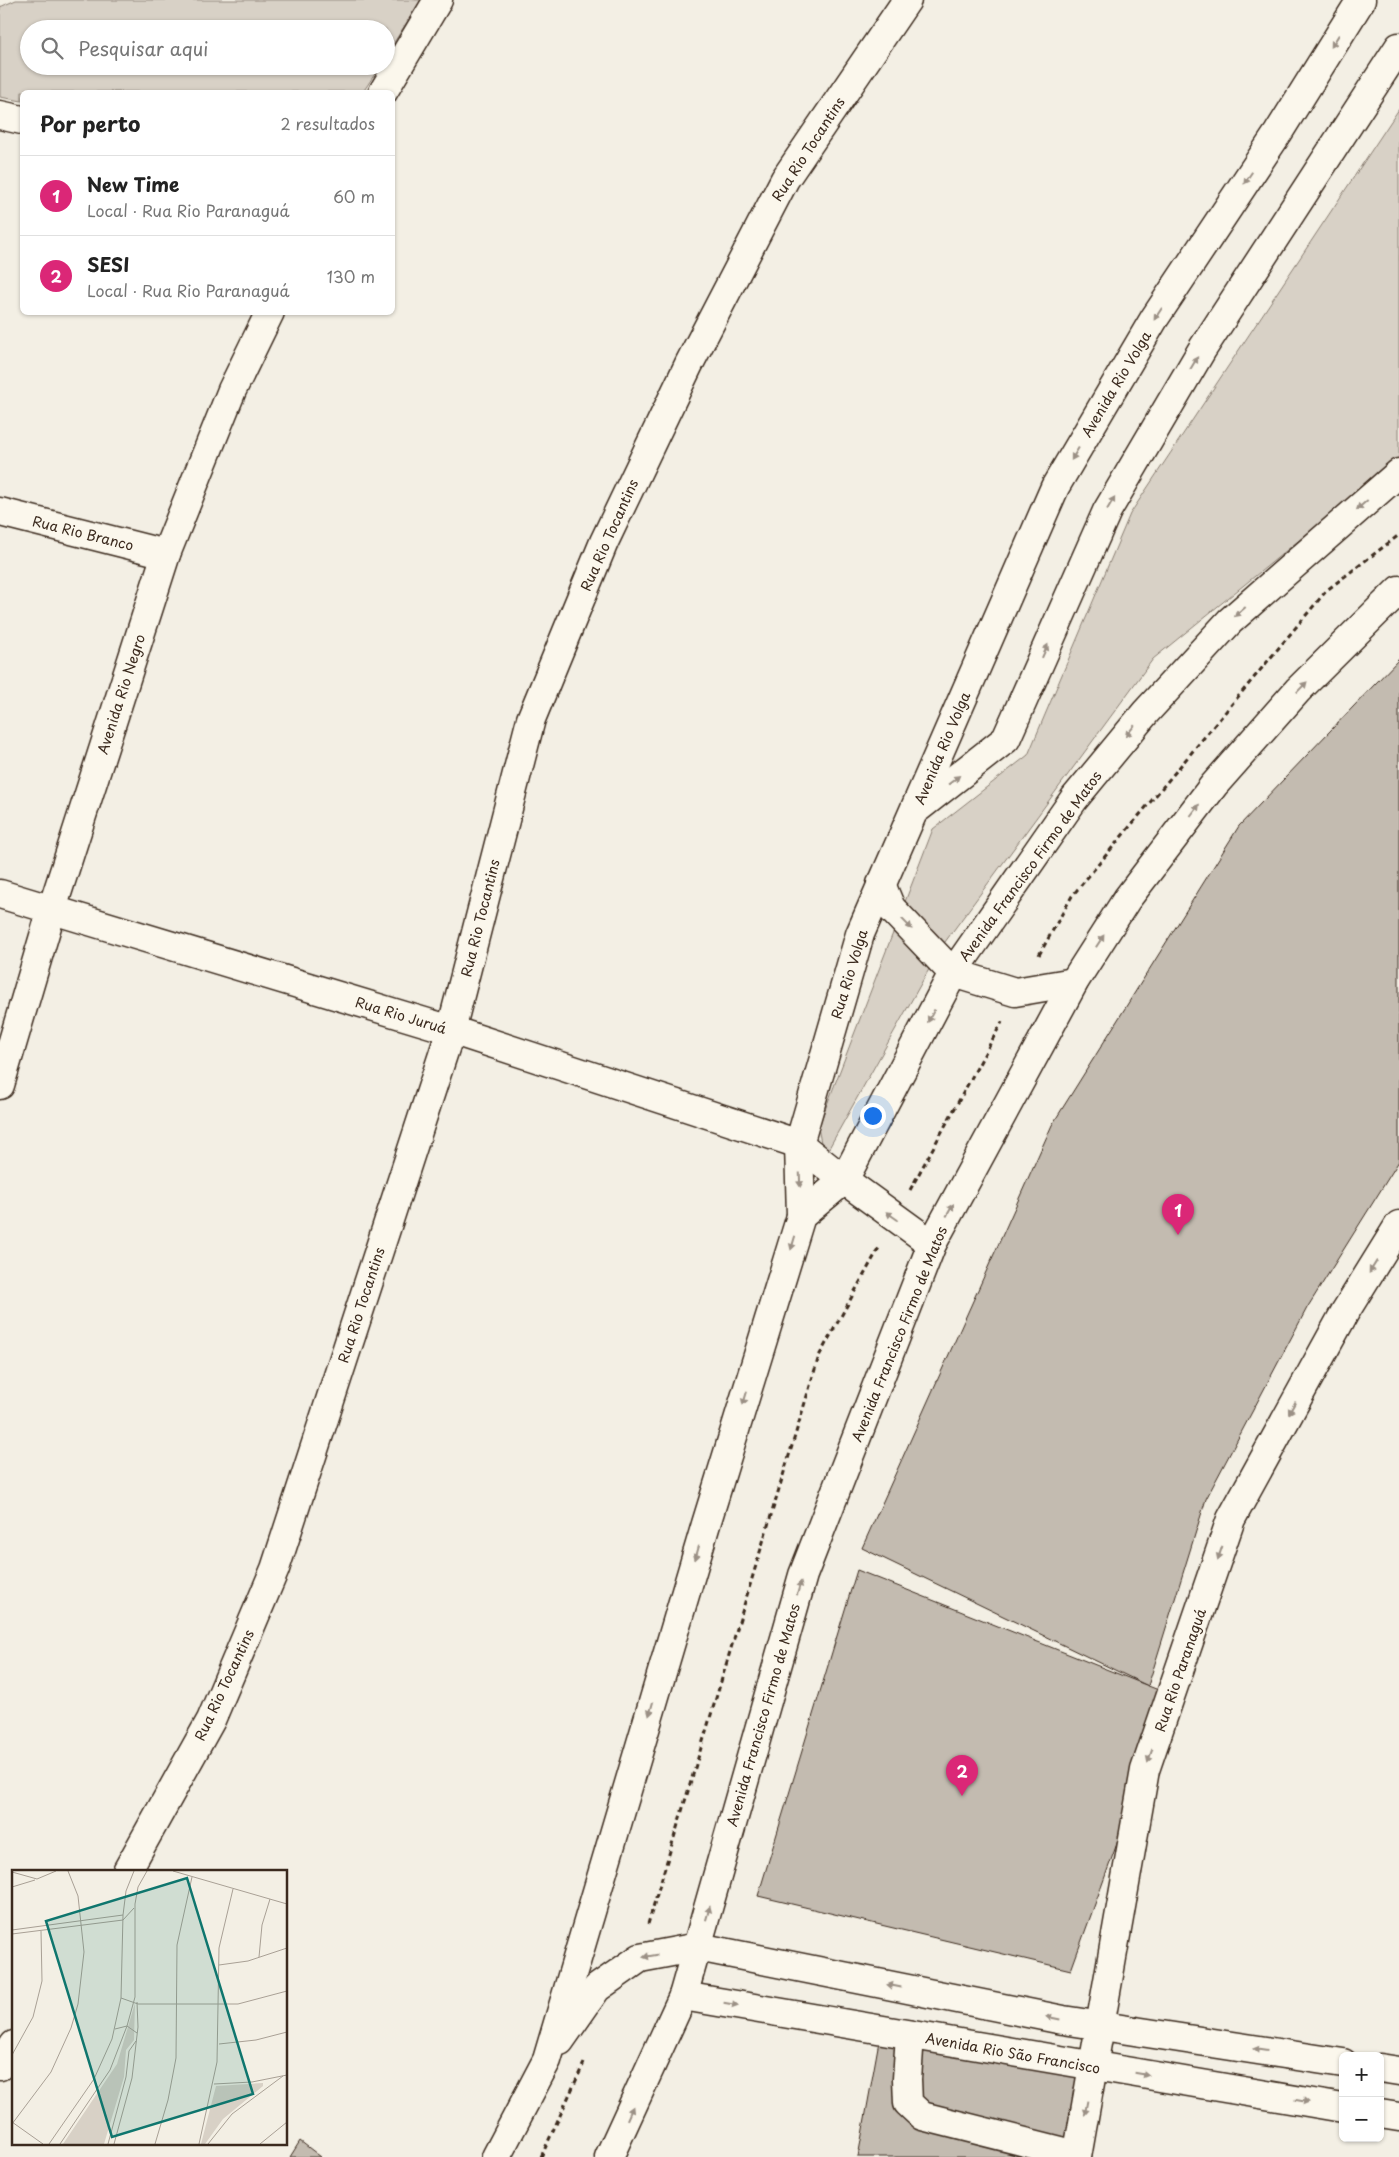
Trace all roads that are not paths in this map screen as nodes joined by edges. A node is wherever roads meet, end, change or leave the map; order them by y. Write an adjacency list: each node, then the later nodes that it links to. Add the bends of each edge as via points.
1 (438, 0): 5 (street)
2 (907, 0): 21 (street, Rua Rio Tocantins, via 785,179 688,364 604,542 531,719)
3 (1361, 0): 15 (street, Avenida Rio Volga, one-way to 15, via 1154,320 1055,487)
4 (1399, 47): 15 (street, Avenida Rio Volga, one-way to 4, via 1006,739 1107,511 1203,348)
5 (395, 72)
6 (393, 75): 7 (street)
7 (384, 90)
8 (0, 116): 9 (street)
9 (20, 120)
10 (269, 315): 13 (street, Avenida Rio Negro, via 232,390)
11 (1399, 473): 19 (street, Avenida Francisco Firmo de Matos, one-way to 19, via 1230,621 1146,712 1074,799)
12 (0, 512): 13 (street, Rua Rio Branco)
13 (166, 554): 18 (street, Avenida Rio Negro)
14 (1399, 590): 20 (street, Avenida Francisco Firmo de Matos, one-way to 14, via 1127,899 1214,785 1298,690)
15 (915, 810): 16 (street, Rua Rio Volga)
16 (880, 884): 19 (street, one-way to 19, via 891,908); 23 (street, Rua Rio Volga, via 860,934)
17 (0, 894): 18 (street, Rua Rio Juruá)
18 (52, 909): 21 (street, Rua Rio Juruá); 22 (street, Avenida Rio Negro)
19 (953, 973): 20 (street, via 1015,992); 24 (street, Avenida Francisco Firmo de Matos, one-way to 24)
20 (1074, 982): 27 (street, Avenida Francisco Firmo de Matos, one-way to 20)
21 (451, 1030): 23 (street, Rua Rio Juruá); 28 (street, Rua Rio Tocantins, via 275,1569 211,1720)
22 (0, 1085)
23 (799, 1144): 24 (street); 25 (street, one-way to 25)
24 (844, 1180): 25 (street, Avenida Francisco Firmo de Matos); 27 (street, one-way to 24)
25 (801, 1216): 34 (street, one-way to 34)
26 (1399, 1225): 31 (street, Rua Rio Paranaguá, one-way to 31, via 1345,1312 1231,1519 1145,1770)
27 (932, 1244): 29 (street, Avenida Francisco Firmo de Matos, one-way to 27, via 802,1575)
28 (128, 1870)
29 (698, 1947): 30 (street, Avenida Francisco Firmo de Matos); 31 (street, one-way to 29); 34 (street, one-way to 34, via 640,1958 597,1988)
30 (683, 1996): 32 (street, Avenida Rio São Francisco, one-way to 32); 45 (street, Avenida Francisco Firmo de Matos, one-way to 30)
31 (1101, 2026): 35 (street, one-way to 31); 37 (street, Rua Rio Paranaguá)
32 (910, 2036): 37 (street, Avenida Rio São Francisco); 43 (street, via 908,2103 922,2116)
33 (12, 2048): 36 (street)
34 (547, 2060): 44 (street)
35 (1339, 2062)
36 (0, 2066)
37 (1094, 2066): 40 (street, Avenida Rio São Francisco, one-way to 40); 43 (street, Rua Rio Paranaguá, one-way to 43)
38 (1384, 2069): 39 (street)
39 (1399, 2071)
40 (1339, 2107)
41 (1384, 2115): 42 (street)
42 (1399, 2117)
43 (1077, 2156)
44 (496, 2157)
45 (610, 2157)

